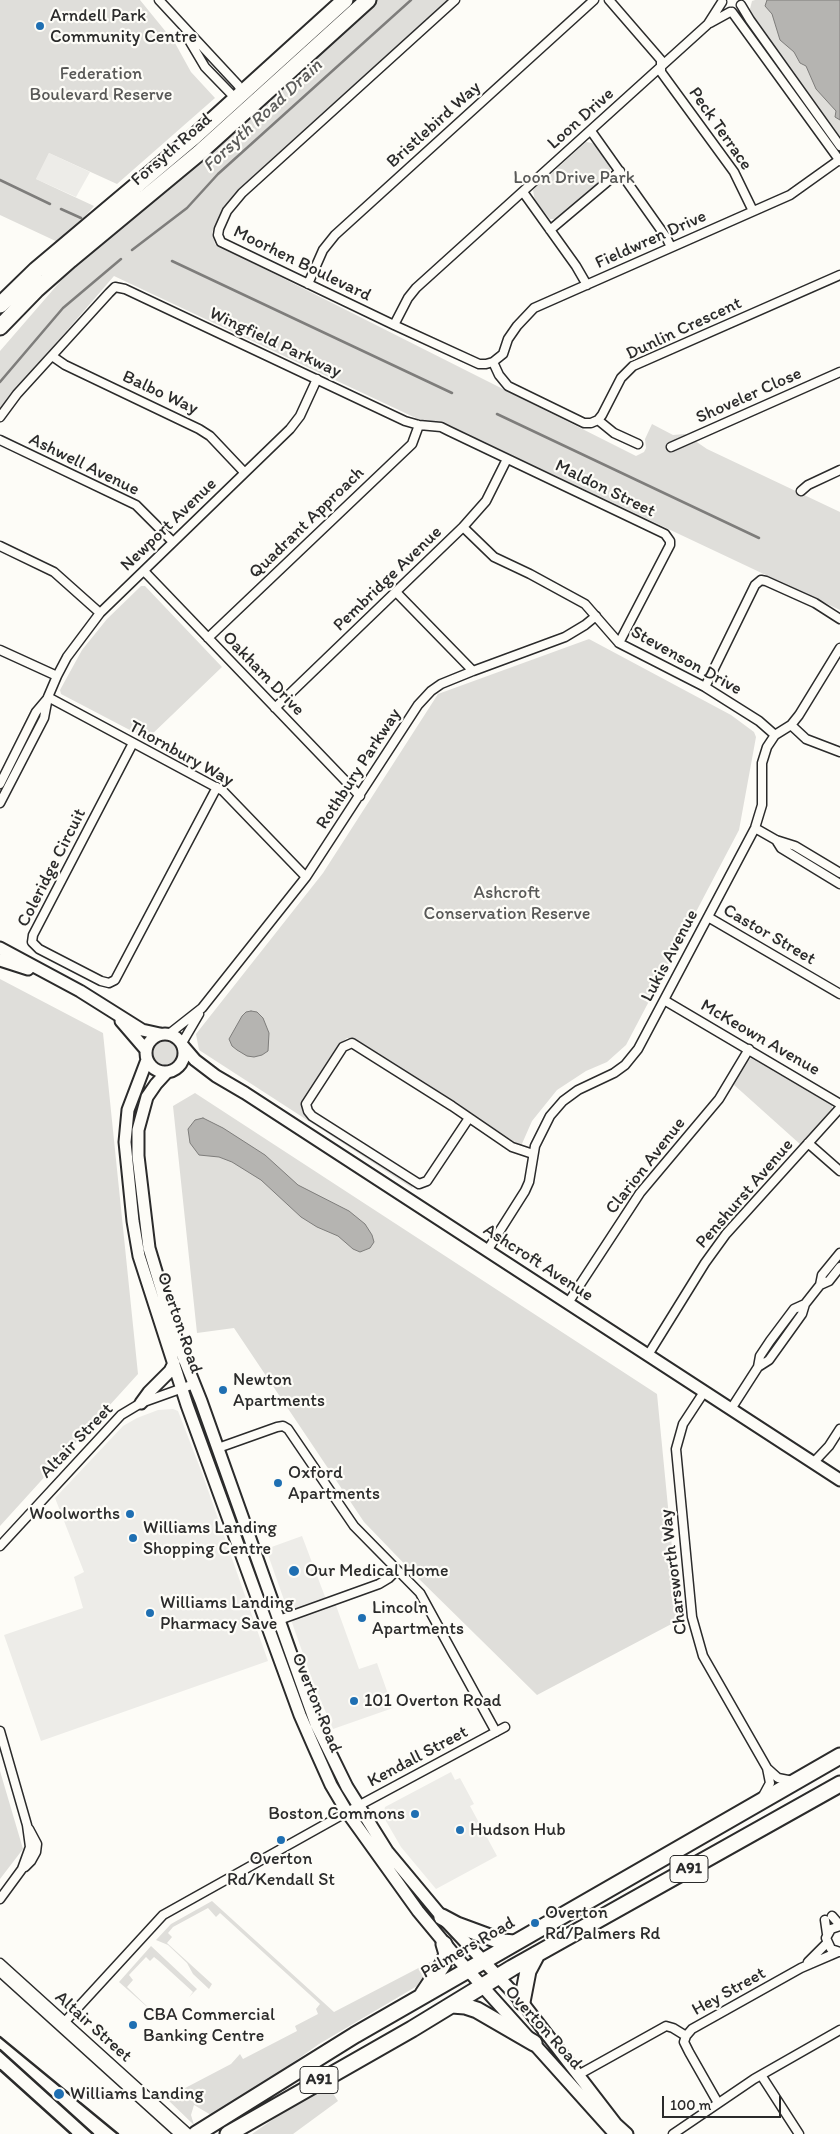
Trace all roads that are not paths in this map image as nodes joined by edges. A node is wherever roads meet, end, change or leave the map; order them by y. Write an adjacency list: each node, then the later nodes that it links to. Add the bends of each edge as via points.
1 (159, 0): 10 (street)
2 (346, 0): 13 (highway, Forsyth Road)
3 (368, 0): 14 (highway, Forsyth Road)
4 (455, 0): 26 (street, Moorhen Boulevard, via 242,193 227,211 218,233 221,242)
5 (594, 0): 26 (street, Bristlebird Way, via 335,235 323,250)
6 (609, 0): 12 (street, via 661,60)
7 (722, 1): 9 (street, via 724,9); 11 (street, Loon Drive)
8 (742, 2): 9 (street, Loon Drive, via 738,10); 16 (street, via 750,20)
9 (731, 12): 11 (street, Loon Drive); 17 (street)
10 (177, 20): 13 (street); 13 (street, via 205,67)
11 (708, 24): 12 (street, Loon Drive)
12 (661, 66): 15 (street, Loon Drive); 20 (street, Peck Terrace, via 662,72 739,180)
13 (239, 96): 14 (street); 23 (highway, Forsyth Road)
14 (250, 107): 24 (highway, Forsyth Road)
15 (591, 131): 18 (street); 19 (street, Loon Drive)
16 (840, 146)
17 (840, 161): 20 (street, Fieldwren Drive, via 796,192)
18 (620, 170): 21 (street); 22 (street)
19 (523, 192): 21 (street); 29 (street, Loon Drive, via 416,288)
20 (752, 211): 22 (street, Fieldwren Drive)
21 (550, 230): 27 (street)
22 (671, 247): 27 (street, Fieldwren Drive)
23 (56, 253): 24 (highway); 28 (highway, Forsyth Road)
24 (59, 269): 30 (highway, Forsyth Road)
25 (840, 275): 36 (street, Dunlin Crescent, via 633,366 621,378)
26 (308, 284): 29 (street, Moorhen Boulevard)
27 (587, 285): 32 (street, Fieldwren Drive, via 529,311 508,339 503,354)
28 (0, 306)
29 (394, 325): 32 (street, Moorhen Boulevard, via 479,364)
30 (0, 327)
31 (52, 356): 34 (street, Wingfield Parkway, via 108,292 118,287); 35 (street); 43 (street, Balbo Way, via 65,366 199,429 210,436)
32 (493, 362): 36 (street, via 508,386 584,423)
33 (840, 372): 40 (street, Shoveler Close)
34 (317, 379): 37 (street, Wingfield Parkway); 43 (street, Newport Avenue, via 300,416 290,429)
35 (0, 418)
36 (598, 420): 39 (street, via 614,433)
37 (419, 425): 41 (street, Maldon Street, via 444,428); 53 (street, Quadrant Approach, via 412,444)
38 (0, 440): 46 (street, Ashwell Avenue, via 136,505)
39 (638, 444)
40 (671, 447)
41 (507, 459): 45 (street, Pembridge Avenue, via 486,501); 54 (street, Maldon Street, via 669,537 670,545)
42 (840, 470): 44 (street)
43 (244, 472): 46 (street, Newport Avenue)
44 (801, 491)
45 (463, 527): 49 (street, Pembridge Avenue); 51 (street, Stevenson Drive, via 494,558 572,595)
46 (173, 542): 48 (street, Newport Avenue)
47 (0, 546): 50 (street, via 54,572)
48 (144, 571): 50 (street, Newport Avenue); 53 (street, Oakham Drive)
49 (396, 592): 57 (street); 61 (street, Pembridge Avenue)
50 (100, 612): 58 (street, Newport Avenue)
51 (596, 616): 54 (street, Stevenson Drive); 57 (street, Rothbury Parkway, via 564,637)
52 (840, 619): 59 (street, via 766,580 758,582)
53 (208, 638): 61 (street, Oakham Drive)
54 (619, 643): 59 (street, Stevenson Drive)
55 (840, 648): 62 (street)
56 (0, 650): 58 (street)
57 (473, 671): 70 (street, Rothbury Parkway, via 431,691)
58 (57, 676): 60 (street, Newport Avenue)
59 (705, 687): 63 (street, Stevenson Drive)
60 (48, 697): 64 (street, Newport Avenue, via 36,712); 65 (street, Thornbury Way); 66 (street, Newport Avenue, via 44,718)
61 (275, 708): 70 (street, Oakham Drive)
62 (792, 725): 63 (street); 67 (street, via 806,739)
63 (775, 735): 72 (street, Lukis Avenue, via 762,762 762,805)
64 (23, 742): 66 (street); 68 (street, Newport Avenue)
65 (133, 743): 69 (street, Thornbury Way); 69 (street, Coleridge Circuit, via 33,935 32,942 39,949 101,981 109,983 115,980)
66 (31, 746): 71 (street, Newport Avenue)
67 (840, 752)
68 (0, 784)
69 (217, 787): 75 (street, Thornbury Way)
70 (360, 796): 75 (street, Rothbury Parkway)
71 (0, 803)
72 (754, 828): 73 (street); 77 (street, Lukis Avenue)
73 (776, 840): 74 (street, via 794,846); 76 (street, via 781,848)
74 (840, 873)
75 (306, 877): 83 (street, Rothbury Parkway)
76 (840, 884)
77 (708, 917): 81 (street, Castor Street); 82 (street, Lukis Avenue)
78 (0, 948): 80 (street)
79 (0, 960): 80 (street)
80 (56, 978): 84 (street)
81 (840, 994)
82 (664, 1000): 87 (street, McKeown Avenue); 96 (street, Lukis Avenue, via 634,1054 614,1073 578,1090 563,1102 546,1123)
83 (202, 1008): 85 (street, Rothbury Parkway); 86 (street, Rothbury Parkway)
84 (111, 1011): 85 (street, via 142,1030); 88 (street)
85 (164, 1034): 86 (street, via 176,1037); 88 (street, via 152,1039)
86 (182, 1045): 89 (street, via 184,1058); 91 (street, Ashcroft Avenue)
87 (749, 1049): 92 (street, McKeown Avenue); 102 (street, Clarion Avenue, via 719,1099 640,1193)
88 (147, 1055): 90 (street, via 155,1069); 104 (street, Overton Road, via 128,1110 126,1149 137,1250)
89 (178, 1067): 90 (street); 91 (street, Ashcroft Avenue)
90 (167, 1072): 105 (street, Overton Road, via 151,1090 143,1106 138,1130 138,1156 151,1257)
91 (216, 1076): 98 (street, Ashcroft Avenue)
92 (840, 1104)
93 (840, 1108): 95 (street, Penshurst Avenue)
94 (469, 1118): 94 (street, via 352,1043 342,1048 306,1104 312,1116 419,1184 427,1181); 96 (street, via 512,1147)
95 (808, 1143): 97 (street); 103 (street, Penshurst Avenue, via 726,1234)
96 (533, 1154): 98 (street, Lukis Avenue, via 525,1191)
97 (840, 1170)
98 (487, 1251): 102 (street, Ashcroft Avenue)
99 (840, 1253): 101 (street, via 822,1275)
100 (840, 1268): 101 (street, via 829,1281)
101 (820, 1285): 108 (street, via 769,1360 758,1367)
102 (568, 1303): 103 (street, Ashcroft Avenue)
103 (648, 1355): 106 (street, Ashcroft Avenue)
104 (174, 1363): 105 (street, Overton Road); 107 (street)
105 (188, 1386): 107 (street, Altair Street); 110 (street, Overton Road); 125 (street, Overton Road, via 300,1715 331,1785)
106 (704, 1392): 108 (street, Ashcroft Avenue); 120 (street, Charsworth Way, via 680,1430 676,1449 694,1627 703,1656)
107 (141, 1403): 113 (street, Altair Street, via 114,1421)
108 (731, 1409): 111 (street, Ashcroft Avenue)
109 (840, 1429): 111 (street)
110 (218, 1448): 114 (street, via 277,1427 286,1427 354,1526); 115 (street, Overton Road)
111 (818, 1465): 112 (street, Ashcroft Avenue)
112 (840, 1480)
113 (0, 1546)
114 (397, 1570): 115 (street, via 379,1584); 118 (street, via 423,1598)
115 (279, 1620): 123 (street, Overton Road, via 316,1724)
116 (505, 1727): 118 (street, Kendall Street)
117 (0, 1731): 126 (street, via 27,1825 29,1852 22,1869)
118 (496, 1732): 123 (street, Kendall Street)
119 (840, 1756): 121 (highway, Palmers Road / A91)
120 (767, 1768): 121 (street, via 778,1778); 124 (street, via 769,1787)
121 (797, 1782): 124 (highway, Palmers Road / A91)
122 (840, 1784): 133 (highway, A91)
123 (358, 1806): 125 (street, Kendall Street); 127 (street, Overton Road, via 387,1851)
124 (755, 1806): 130 (highway, Palmers Road / A91)
125 (347, 1812): 131 (street, Overton Road); 144 (street, Kendall Street, via 163,1915)
126 (0, 1899)
127 (442, 1917): 130 (highway, via 503,1942); 134 (street, Overton Road)
128 (840, 1926): 129 (street, Hey Street, via 832,1929); 129 (street, via 828,1918)
129 (827, 1938): 132 (street, via 831,1949); 136 (street, Hey Street)
130 (514, 1943): 134 (highway, Palmers Road / A91)
131 (444, 1944): 137 (street, Overton Road); 141 (highway, via 447,1954 443,1964)
132 (840, 1952): 136 (street, Hey Street)
133 (537, 1954): 139 (highway, A91); 142 (highway, via 528,1971)
134 (484, 1961): 137 (highway, Palmers Road / A91); 139 (street, Overton Road)
135 (0, 1964): 144 (street, Altair Street)
136 (801, 1968): 146 (street, Hey Street)
137 (468, 1970): 140 (street, Overton Road); 141 (highway, Palmers Road / A91)
138 (0, 1972): 144 (street, Altair Street)
139 (498, 1976): 140 (highway, A91); 142 (street, Overton Road)
140 (482, 1986): 143 (highway, A91); 147 (street, Overton Road)
141 (421, 1997): 156 (highway, Palmers Road / A91)
142 (522, 2002): 148 (street, Overton Road)
143 (452, 2005): 147 (highway, via 478,2010); 157 (highway, A91)
144 (63, 2024): 154 (street, Altair Street); 155 (street, Altair Street)
145 (840, 2030): 149 (street)
146 (686, 2036): 148 (street, via 666,2026); 152 (street, Hey Street, via 684,2042)
147 (534, 2043): 151 (street, Overton Road)
148 (578, 2074): 150 (street, Overton Road)
149 (761, 2075): 152 (street); 160 (street)
150 (587, 2085): 151 (street); 159 (street, Overton Road)
151 (578, 2095): 158 (street, Overton Road)
152 (718, 2103): 153 (street)
153 (676, 2133)
154 (179, 2134)
155 (188, 2134)
156 (196, 2134)
157 (228, 2134)
158 (615, 2134)
159 (627, 2134)
160 (800, 2134)

